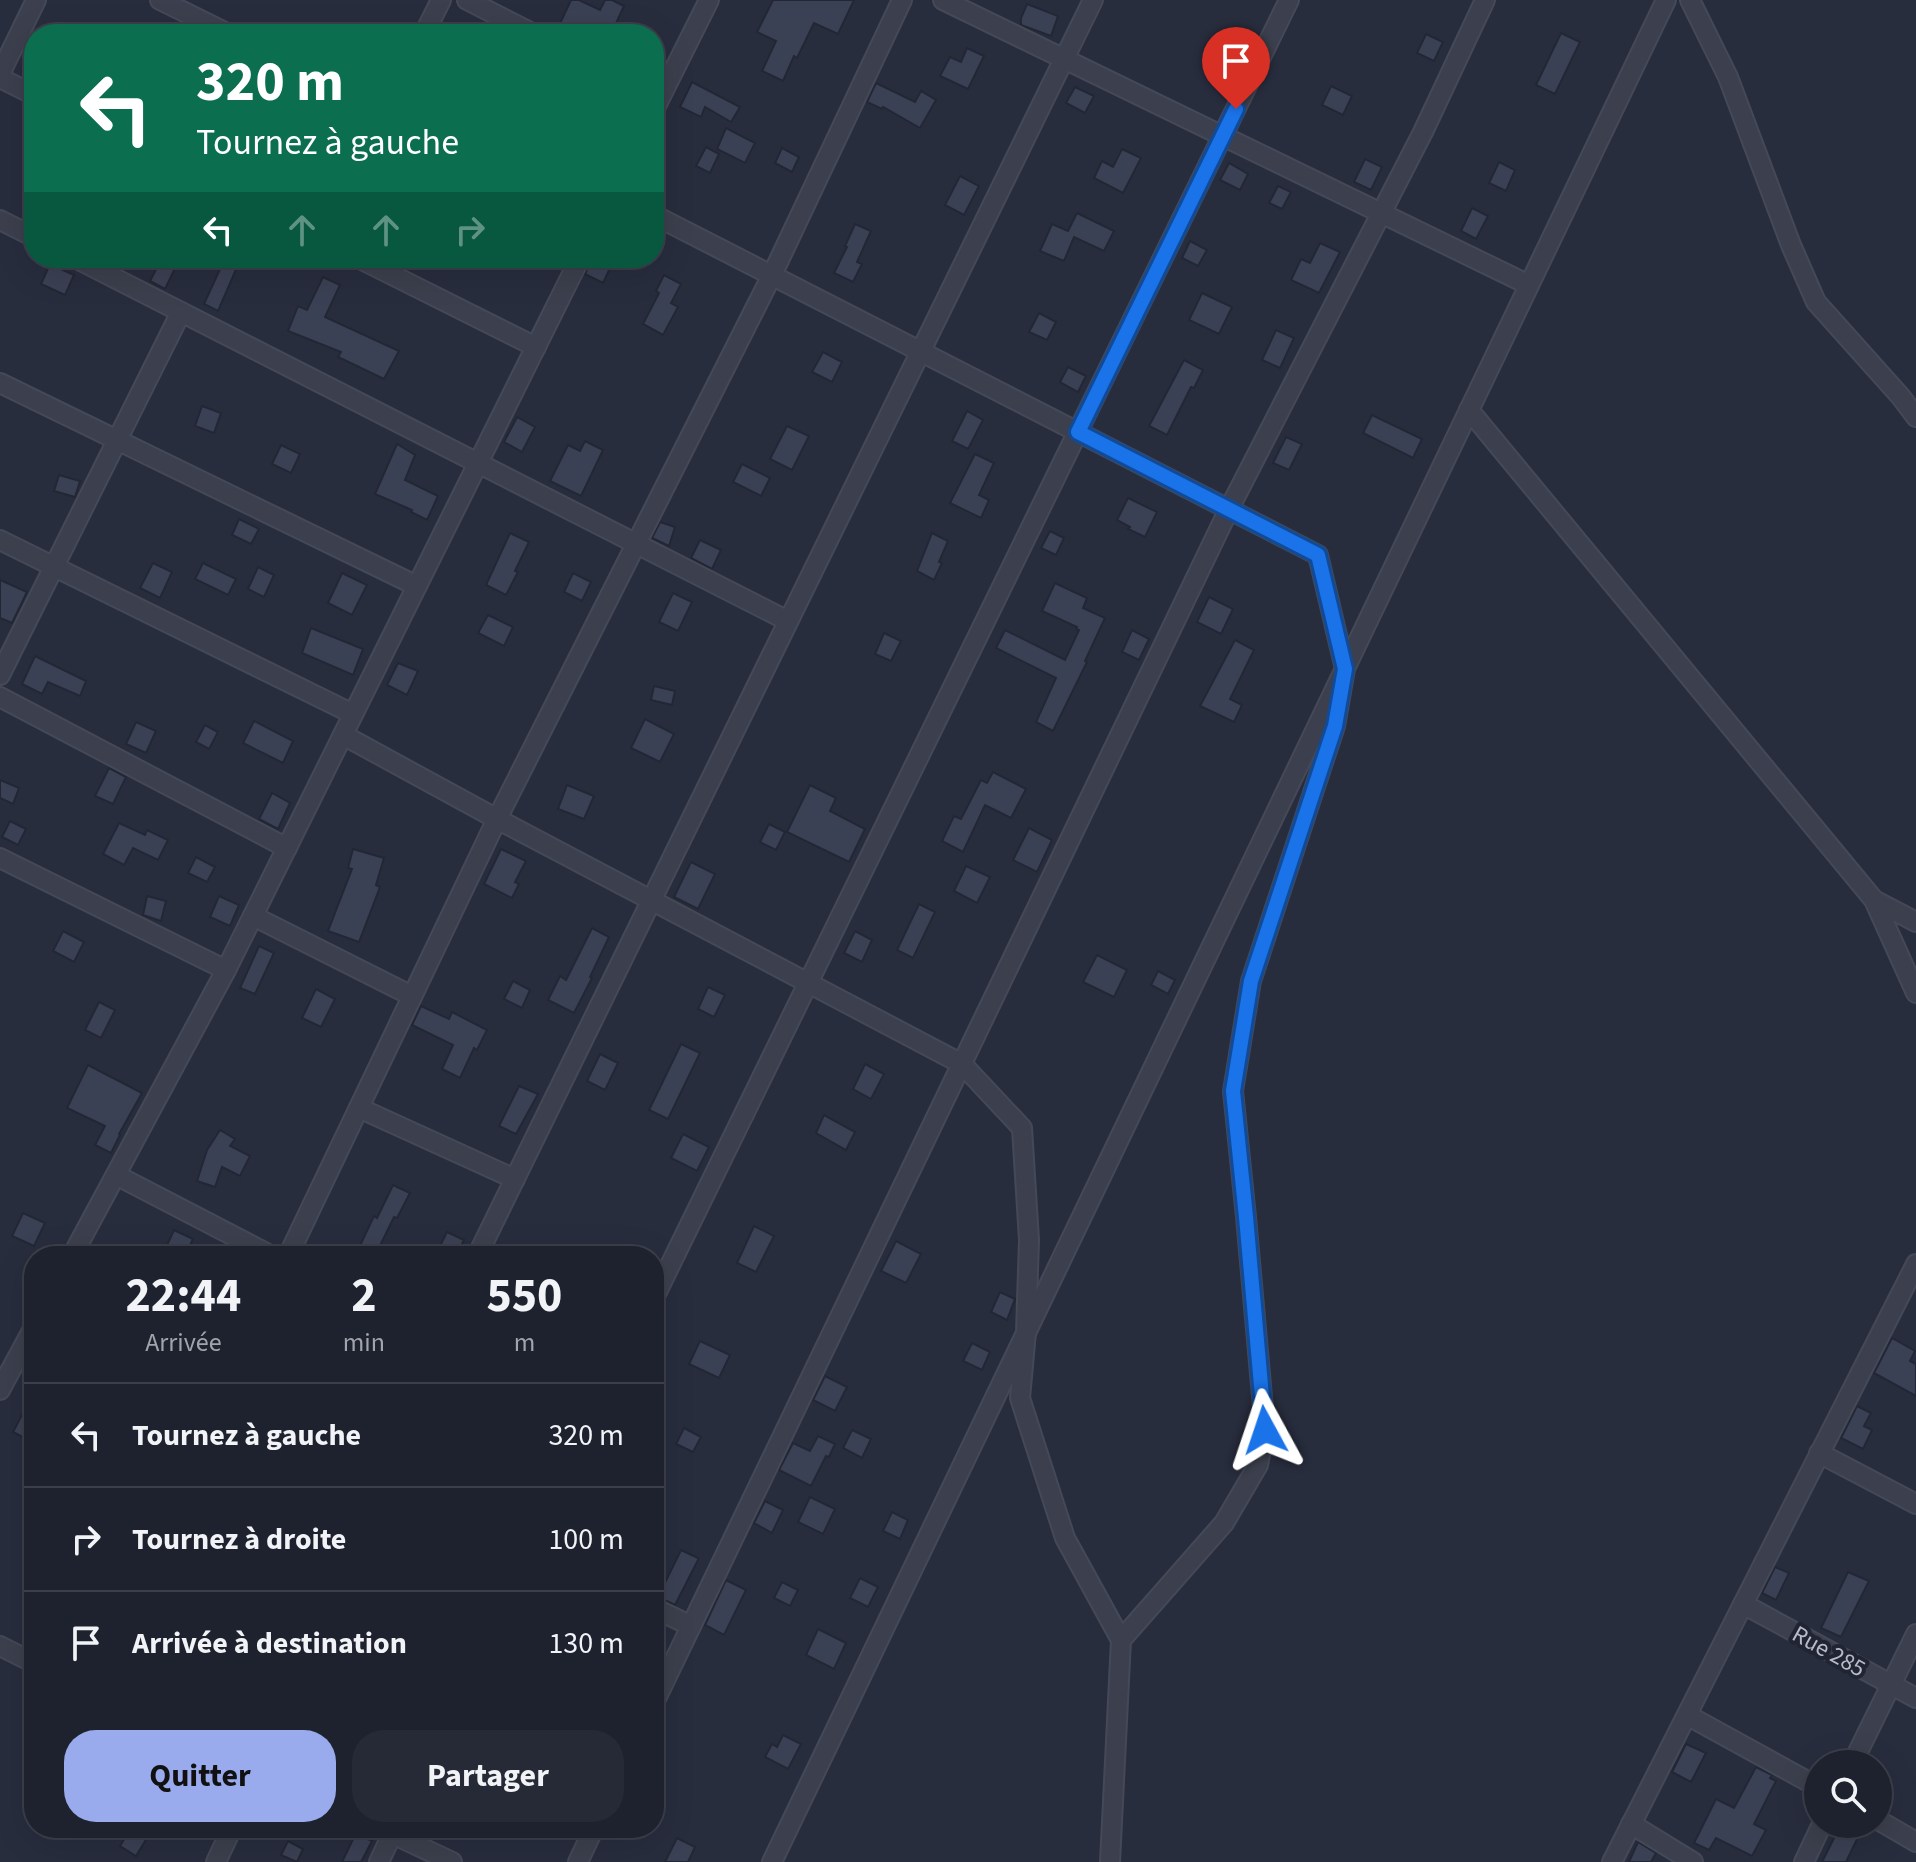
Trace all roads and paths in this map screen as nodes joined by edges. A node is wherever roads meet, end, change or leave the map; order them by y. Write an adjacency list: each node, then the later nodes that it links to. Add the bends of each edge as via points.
1 (36, 0): 13 (street)
2 (160, 0): 14 (street)
3 (441, 0): 15 (street)
4 (467, 0): 16 (street)
5 (709, 0): 20 (street)
6 (902, 0): 30 (street)
7 (943, 0): 18 (street)
8 (1093, 0): 18 (street)
9 (1289, 0): 22 (street)
10 (1485, 0): 23 (street)
11 (1666, 0): 31 (street)
12 (1690, 0): 37 (street, via 1728,77 1816,302)
13 (25, 24)
14 (209, 24)
15 (429, 24)
16 (514, 24)
17 (24, 25): 19 (street)
18 (1064, 59): 22 (street); 34 (street)
19 (0, 76): 21 (street)
20 (664, 86)
21 (24, 89)
22 (1222, 136): 23 (street); 38 (street)
23 (1382, 213): 31 (street); 41 (street)
24 (0, 220): 26 (street)
25 (664, 220): 30 (street)
26 (24, 232)
27 (95, 268): 32 (street)
28 (378, 268): 33 (street)
29 (575, 268): 33 (street)
30 (772, 275): 34 (street); 43 (street)
31 (1529, 285): 36 (street)
32 (181, 312): 39 (street); 40 (street)
33 (536, 347): 40 (street)
34 (921, 351): 38 (street); 46 (street)
35 (0, 383): 39 (street)
36 (1469, 410): 47 (street); 55 (street)
37 (1916, 417)
38 (1078, 432): 41 (street); 60 (street)
39 (117, 440): 44 (street); 45 (street)
40 (478, 463): 43 (street); 45 (street)
41 (1229, 509): 47 (street, via 1318,555); 63 (street)
42 (0, 540): 44 (street)
43 (636, 544): 46 (street); 52 (street)
44 (54, 566): 48 (street); 50 (street)
45 (417, 586): 50 (street)
46 (788, 621): 56 (street)
47 (1345, 669): 73 (street); 82 (street, via 1335,726 1251,981 1233,1091 1265,1430 1258,1465 1224,1523)
48 (0, 675)
49 (0, 697): 53 (street)
50 (353, 714): 51 (street)
51 (343, 735): 52 (street); 53 (street)
52 (497, 819): 56 (street); 62 (street)
53 (287, 848): 57 (street)
54 (0, 858): 59 (street)
55 (1874, 900): 58 (street); 61 (street)
56 (651, 901): 60 (street); 66 (street)
57 (253, 916): 59 (street); 62 (street)
58 (1916, 922)
59 (226, 970): 65 (street)
60 (808, 983): 63 (street); 72 (street)
61 (1916, 993)
62 (412, 996): 64 (street)
63 (962, 1064): 73 (street, via 1022,1128 1029,1240); 80 (street)
64 (359, 1108): 66 (street); 69 (street)
65 (116, 1175): 67 (street); 68 (street)
66 (515, 1179): 70 (street)
67 (77, 1246)
68 (253, 1246)
69 (293, 1246)
70 (482, 1246)
71 (1916, 1264): 76 (street)
72 (664, 1278)
73 (1026, 1332): 82 (street, via 1020,1398 1065,1538); 103 (street)
74 (24, 1346): 75 (street)
75 (0, 1390)
76 (1819, 1453): 77 (street); 78 (street)
77 (1916, 1504)
78 (1743, 1604): 86 (street, Rue 285); 88 (street)
79 (664, 1613): 80 (street)
80 (691, 1626): 85 (street)
81 (1916, 1634): 86 (street)
82 (1121, 1640): 104 (street)
83 (0, 1646): 84 (street)
84 (24, 1658)
85 (664, 1682)
86 (1891, 1685): 87 (street, Rue 285); 89 (street)
87 (1916, 1698)
88 (1687, 1715): 90 (street); 91 (street)
89 (1859, 1750)
90 (1804, 1779)
91 (1631, 1824): 105 (street); 106 (street)
92 (1892, 1828): 98 (street)
93 (227, 1838): 99 (street)
94 (386, 1838): 100 (street)
95 (405, 1838): 101 (street)
96 (589, 1838): 102 (street)
97 (1815, 1838): 107 (street)
98 (1916, 1842)
99 (216, 1862)
100 (379, 1862)
101 (452, 1862)
102 (578, 1862)
103 (772, 1862)
104 (1110, 1862)
105 (1612, 1862)
106 (1693, 1862)
107 (1804, 1862)

